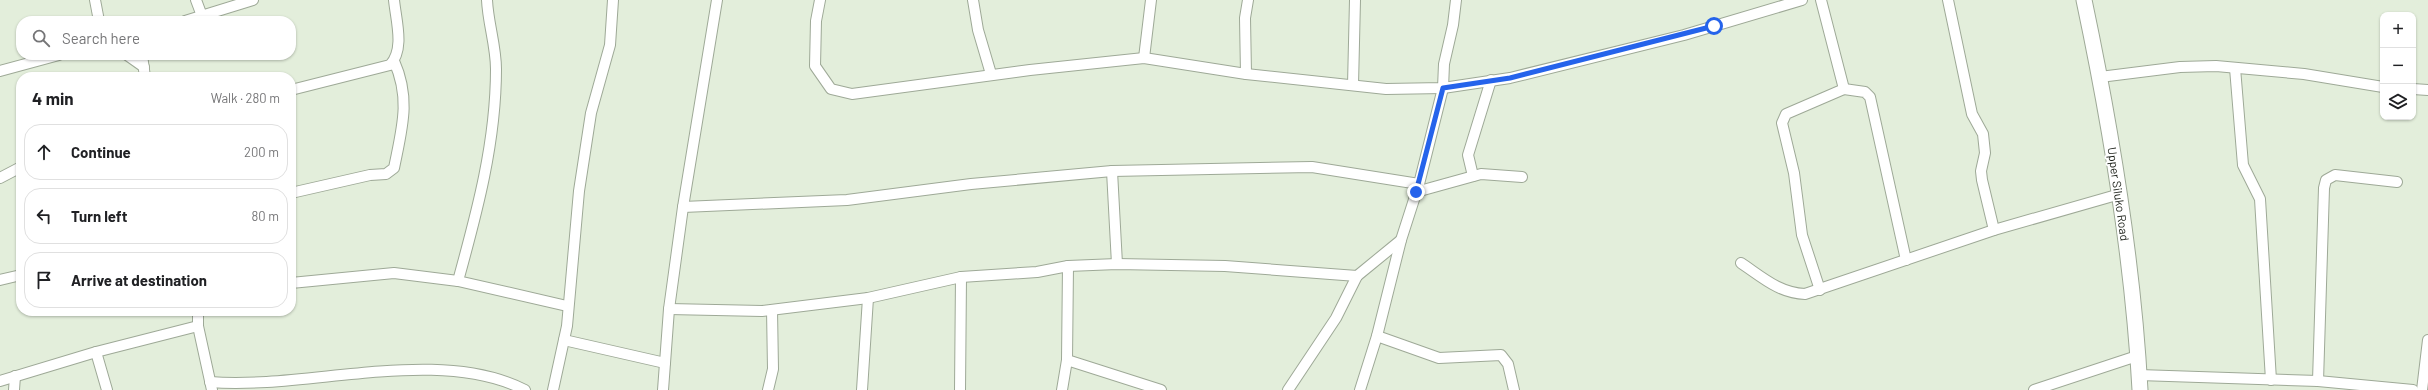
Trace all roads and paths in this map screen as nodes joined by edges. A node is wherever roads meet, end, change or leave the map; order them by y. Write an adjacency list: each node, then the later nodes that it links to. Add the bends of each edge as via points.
1 (95, 0): 18 (street)
2 (196, 0): 19 (street)
3 (253, 0): 19 (street)
4 (394, 0): 24 (street, via 398,57)
5 (486, 0): 59 (street, via 496,69 492,128 480,199)
6 (613, 0): 63 (street, via 610,46 591,113 579,191)
7 (716, 0): 48 (street)
8 (820, 0): 28 (street, via 816,21 815,66 831,89 852,94)
9 (972, 0): 28 (street)
10 (1150, 0): 20 (street)
11 (1248, 0): 29 (street, via 1245,18)
12 (1355, 0): 32 (street)
13 (1456, 0): 34 (street, via 1444,64)
14 (1802, 0): 31 (street, via 1684,35 1510,78)
15 (1821, 0): 36 (street)
16 (1948, 0): 49 (street, via 1972,114 1983,134 1981,176)
17 (2084, 0): 30 (main road, Upper Siluko Road)
18 (96, 16)
19 (202, 16)
20 (1144, 58): 28 (street); 29 (street)
21 (41, 60): 26 (street)
22 (132, 60): 27 (street)
23 (143, 60): 27 (street)
24 (394, 61): 35 (street, via 372,71); 46 (street, via 402,80 405,112 394,168 386,174 370,175)
25 (2235, 68): 30 (street, via 2180,67); 33 (street, via 2333,78); 76 (street, via 2243,165 2260,199)
26 (0, 71)
27 (145, 72)
28 (991, 74)
29 (1246, 74): 32 (street)
30 (2100, 78): 47 (main road, Upper Siluko Road)
31 (1491, 80): 34 (street); 41 (street, via 1468,155)
32 (1353, 85): 34 (street, via 1386,90)
33 (2380, 86)
34 (1443, 88): 45 (street)
35 (296, 89)
36 (1844, 89): 51 (street, via 1865,92 1870,97); 61 (street, via 1786,114 1782,123 1794,173 1802,235)
37 (2416, 89): 38 (street)
38 (2428, 90)
39 (16, 170): 43 (street)
40 (1112, 171): 45 (street, via 1312,167); 48 (street, via 971,184 848,200); 53 (street)
41 (1474, 176): 42 (street, via 1481,174); 45 (street)
42 (1522, 177)
43 (0, 178)
44 (2396, 182): 78 (street, via 2335,175 2326,180)
45 (1418, 188): 50 (street)
46 (296, 192)
47 (2120, 194): 49 (street); 72 (main road, Upper Siluko Road)
48 (682, 207): 64 (street)
49 (1994, 230): 51 (street)
50 (1401, 240): 57 (street); 68 (street)
51 (1906, 260): 61 (street)
52 (1741, 263): 61 (street, via 1792,294)
53 (1117, 264): 54 (street); 57 (street, via 1225,266)
54 (1068, 266): 56 (street, via 1037,272); 73 (street)
55 (16, 276): 58 (street)
56 (961, 276): 62 (street); 89 (street)
57 (1357, 276): 92 (street, via 1336,318)
58 (0, 280)
59 (458, 281): 60 (street, via 394,273); 63 (street)
60 (296, 283)
61 (1820, 290)
62 (868, 298): 65 (street); 88 (street)
63 (567, 306): 69 (street)
64 (670, 309): 65 (street); 74 (street)
65 (772, 310): 87 (street, via 773,369)
66 (198, 316): 67 (street)
67 (198, 326): 71 (street); 81 (street)
68 (1377, 336): 93 (street); 94 (street, via 1439,358 1501,355 1508,364)
69 (564, 340): 74 (street); 85 (street)
70 (2428, 340): 97 (street)
71 (96, 352): 75 (street); 83 (street)
72 (2137, 356): 79 (main road, Upper Siluko Road); 95 (street)
73 (1067, 360): 90 (street); 91 (street)
74 (665, 363): 86 (street)
75 (14, 376): 77 (street); 82 (street)
76 (2271, 380): 79 (street); 80 (street)
77 (0, 381)
78 (2318, 381): 80 (street); 96 (street)
79 (2139, 383)
80 (2291, 385)
81 (211, 386): 84 (street, via 311,385 443,371 480,376)
82 (14, 390)
83 (107, 390)
84 (526, 390)
85 (553, 390)
86 (663, 390)
87 (768, 390)
88 (862, 390)
89 (960, 390)
90 (1062, 390)
91 (1161, 390)
92 (1288, 390)
93 (1360, 390)
94 (1514, 390)
95 (2034, 390)
96 (2413, 390)
97 (2422, 390)

